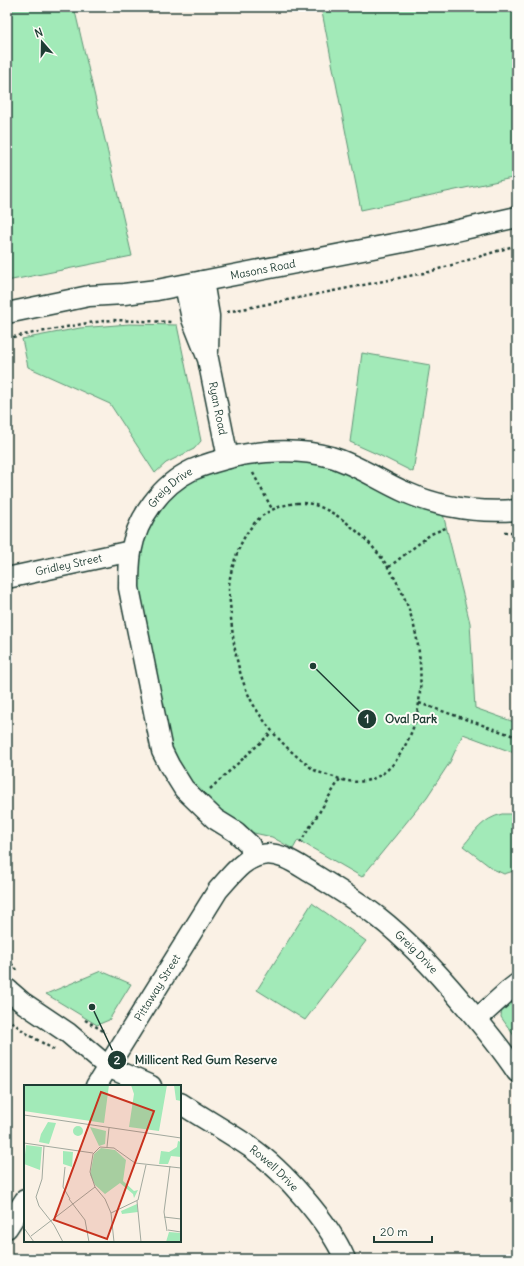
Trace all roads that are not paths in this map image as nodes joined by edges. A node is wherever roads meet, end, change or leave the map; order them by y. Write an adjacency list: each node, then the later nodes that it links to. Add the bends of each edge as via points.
1 (517, 216): 2 (street, Masons Road, via 424,238)
2 (194, 283): 3 (street, Masons Road, via 130,293 89,296); 4 (street, Ryan Road)
3 (7, 313)
4 (228, 458): 5 (street, Greig Drive, via 292,451 312,453 354,465 405,492 447,506 495,512); 6 (street, Greig Drive, via 191,470 158,496 146,512)
5 (517, 510)
6 (131, 551): 7 (street, Gridley Street); 8 (street, Greig Drive, via 129,588 162,751 184,789 215,819 236,832)
7 (7, 578)
8 (246, 851): 11 (street, Greig Drive, via 276,855 289,860 349,896 379,918 411,947); 12 (street, Pittaway Street, via 241,865 218,890)
9 (512, 988): 11 (street)
10 (7, 989): 12 (street, via 22,1002)
11 (473, 1015): 13 (street, Greig Drive)
12 (112, 1060): 14 (street, Pittaway Street); 15 (street); 16 (street)
13 (517, 1072)
14 (97, 1085)
15 (150, 1085)
16 (152, 1085)
17 (181, 1104): 20 (street, Rowell Drive, via 251,1148 274,1167 322,1221)
18 (24, 1202): 19 (street)
19 (7, 1228)
20 (345, 1259)

